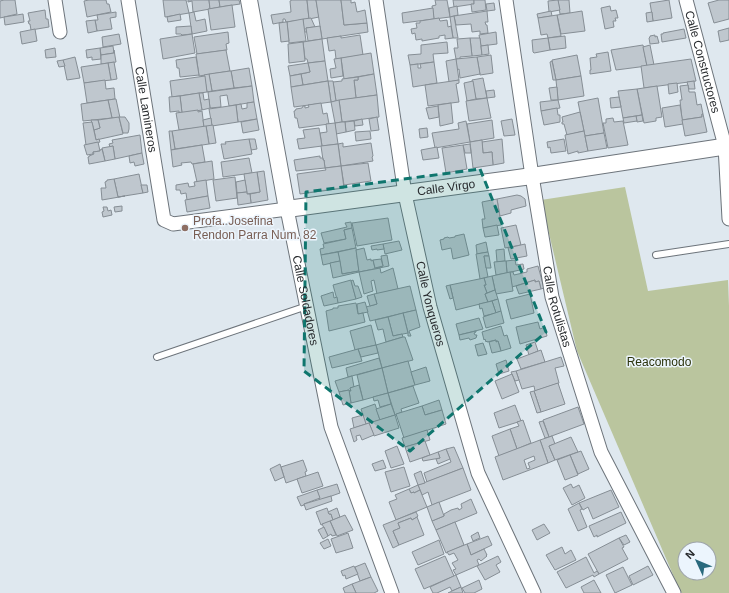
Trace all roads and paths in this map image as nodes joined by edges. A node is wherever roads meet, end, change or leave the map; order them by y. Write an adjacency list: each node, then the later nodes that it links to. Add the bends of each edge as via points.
1 (55, 0): 7 (street)
2 (128, 0): 13 (street, Calle Lamineros)
3 (249, 0): 11 (street, Calle Soldadores)
4 (376, 0): 10 (street, Calle Yonqueros)
5 (506, 0): 9 (street, Calle Rotulistas)
6 (686, 0): 8 (street, Calle Constructores)
7 (60, 32)
8 (727, 146): 9 (street, Calle Virgo); 12 (street, Calle Constructores)
9 (532, 176): 10 (street, Calle Virgo); 20 (street, Calle Rotulistas, via 552,297 601,452)
10 (405, 194): 11 (street, Calle Virgo); 19 (street, Calle Yonqueros, via 430,307 478,473)
11 (287, 209): 13 (street, Calle Virgo, via 172,224); 16 (street, Calle Soldadores)
12 (729, 219)
13 (164, 220)
14 (729, 244): 15 (lane)
15 (656, 255)
16 (307, 306): 17 (lane); 18 (street, Calle Soldadores, via 331,427)
17 (157, 357)
18 (392, 593)
19 (534, 593)
20 (674, 593)

